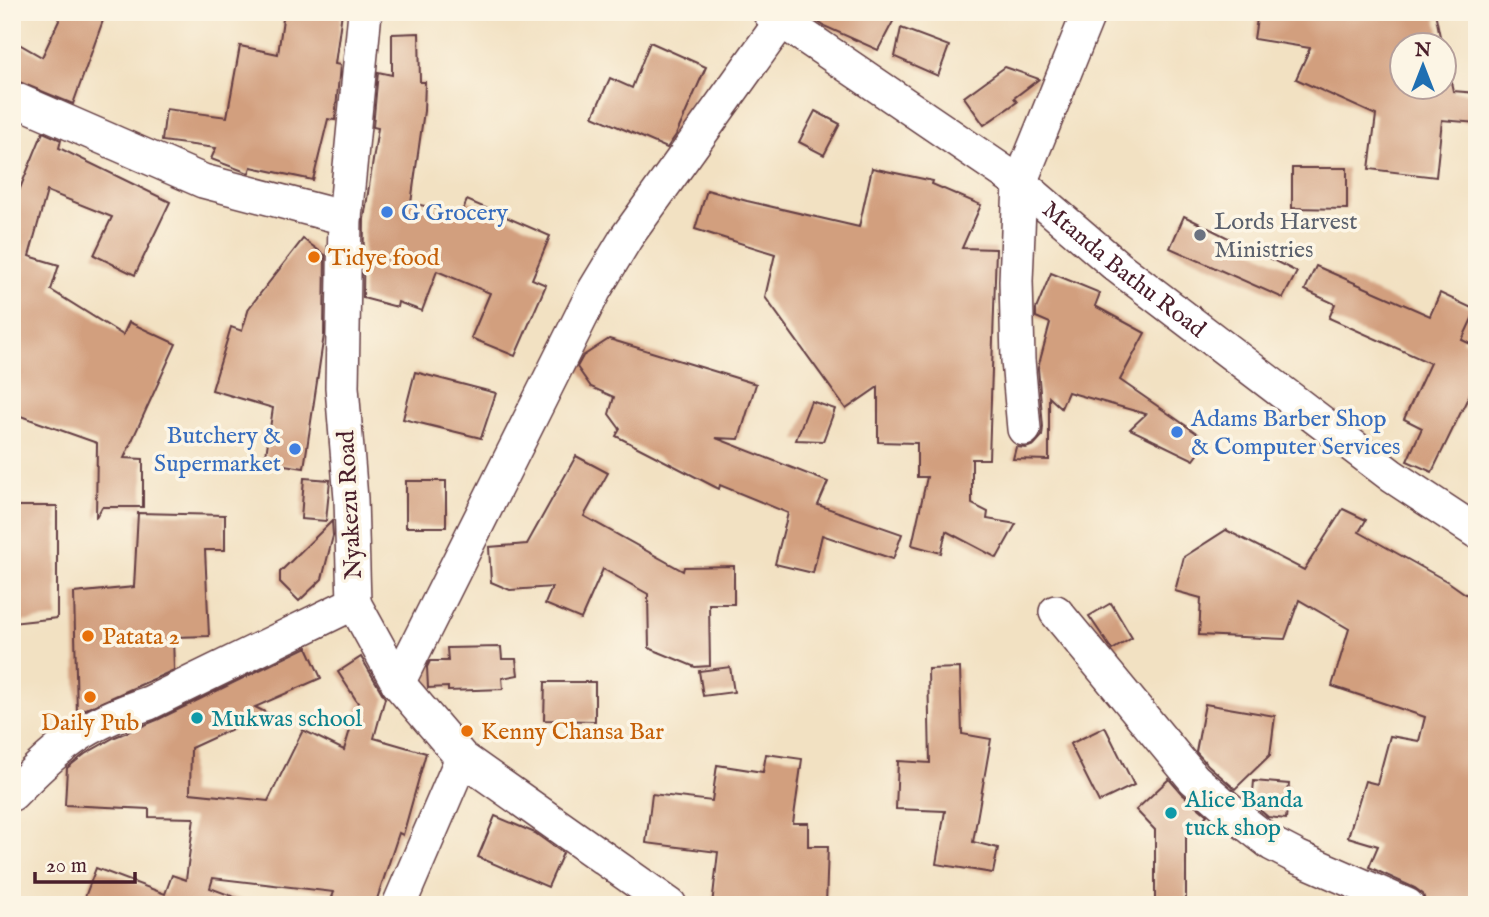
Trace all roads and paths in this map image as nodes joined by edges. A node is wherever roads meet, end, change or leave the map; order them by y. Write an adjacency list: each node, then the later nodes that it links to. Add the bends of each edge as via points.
1 (365, 12): 6 (street, Nyakezu Road)
2 (1089, 12): 5 (street)
3 (776, 16): 5 (street, Mtanda Bathu Road); 11 (street, via 594,291)
4 (12, 97): 6 (street, via 203,181)
5 (1020, 183): 7 (street, via 1016,281); 8 (street, Mtanda Bathu Road, via 1118,267 1392,476)
6 (345, 218): 9 (street, Nyakezu Road, via 342,387)
7 (1024, 429)
8 (1477, 533)
9 (354, 603): 11 (street); 13 (street, Nyakezu Road, via 149,703 83,730)
10 (1056, 612): 16 (street, via 1194,779 1245,824 1297,857)
11 (398, 683): 12 (street)
12 (462, 758): 14 (street); 15 (street)
13 (12, 794)
14 (399, 905)
15 (670, 905)
16 (1407, 905)

